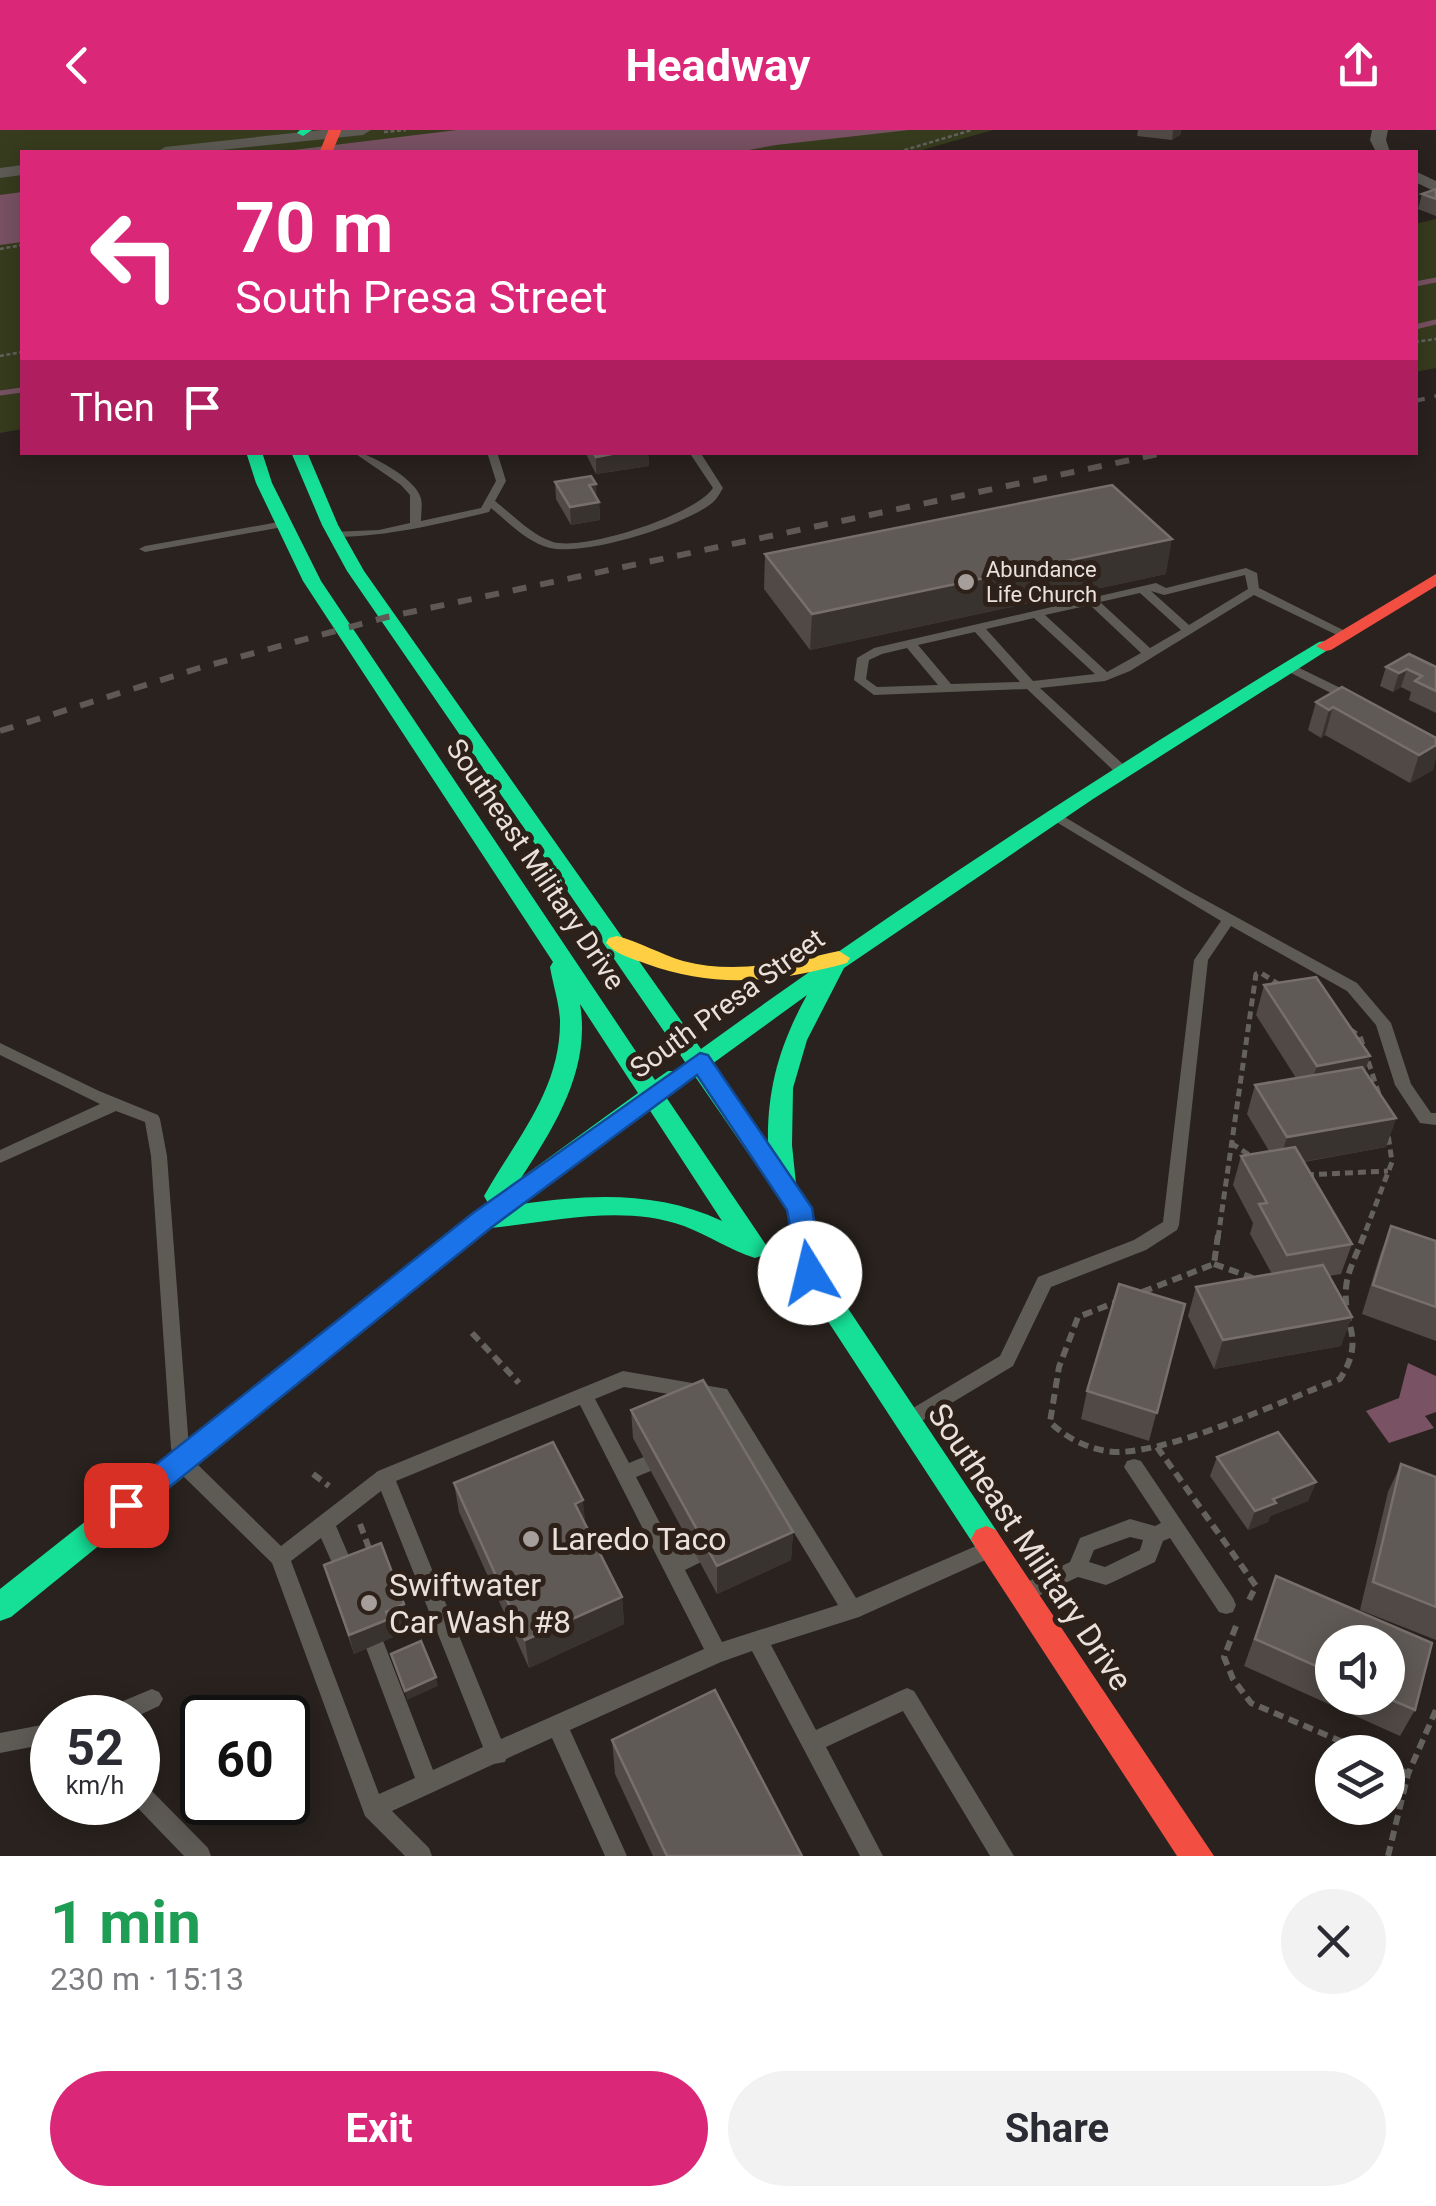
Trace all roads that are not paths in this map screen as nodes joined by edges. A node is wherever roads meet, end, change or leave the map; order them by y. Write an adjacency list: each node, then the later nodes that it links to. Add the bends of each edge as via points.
1 (256, 130): 3 (street)
2 (363, 130): 3 (street)
3 (216, 146): 4 (street)
4 (182, 150)
5 (255, 455): 12 (main road, Southeast Military Drive)
6 (300, 455): 13 (main road, Southeast Military Drive)
7 (363, 455): 11 (lane, via 415,494)
8 (493, 455): 10 (lane, via 501,480)
9 (696, 455): 10 (lane, via 718,488 705,504 578,546 546,544)
10 (492, 503): 11 (lane)
11 (416, 527): 13 (lane)
12 (289, 533): 13 (main road); 14 (lane); 35 (main road, Southeast Military Drive, via 312,582)
13 (335, 534): 34 (main road, Southeast Military Drive)
14 (145, 549)
15 (1436, 578): 18 (main road, South Presa Street)
16 (1142, 589): 17 (lane, via 1164,592 1240,570 1251,573); 19 (lane); 22 (lane)
17 (1254, 590): 22 (lane); 23 (lane)
18 (1424, 596): 23 (main road, South Presa Street)
19 (1092, 600): 20 (lane); 25 (lane)
20 (1036, 613): 21 (lane); 27 (lane)
21 (977, 627): 24 (lane); 28 (lane)
22 (1188, 630): 25 (lane)
23 (1341, 632): 26 (main road, South Presa Street)
24 (910, 645): 29 (lane); 29 (lane, via 863,658 860,680 874,691)
25 (1149, 654): 27 (lane)
26 (1287, 666): 30 (lane); 31 (main road, South Presa Street)
27 (1105, 677): 28 (lane)
28 (1030, 686): 29 (lane); 31 (lane)
29 (947, 688)
30 (1360, 702)
31 (1120, 769): 32 (main road, South Presa Street)
32 (1053, 814): 33 (lane); 36 (main road, South Presa Street)
33 (1229, 920): 41 (lane, via 1352,987 1384,1023 1403,1085 1426,1119); 48 (lane, via 1201,960 1171,1225 1140,1246 1044,1282 1008,1361)
34 (617, 943): 36 (main road, via 664,967 722,979); 38 (main road, Southeast Military Drive)
35 (557, 950): 39 (main road, Southeast Military Drive); 44 (main road, via 572,1022 569,1054 556,1098)
36 (839, 958): 38 (main road, South Presa Street); 43 (main road, via 782,1075 777,1108)
37 (0, 1048): 40 (lane)
38 (700, 1061): 39 (main road, South Presa Street); 43 (main road, Southeast Military Drive)
39 (653, 1094): 44 (main road, South Presa Street); 45 (main road, Southeast Military Drive)
40 (116, 1104): 42 (lane); 51 (lane, via 152,1118)
41 (1436, 1118)
42 (0, 1157)
43 (784, 1186): 46 (main road, Southeast Military Drive, via 799,1208)
44 (482, 1220): 45 (main road, via 623,1204 686,1217); 51 (main road, South Presa Street)
45 (753, 1247): 46 (main road)
46 (810, 1273): 48 (main road, Southeast Military Drive)
47 (584, 1394): 49 (lane, via 623,1379 720,1394); 55 (lane); 57 (lane)
48 (908, 1422): 64 (main road, Southeast Military Drive)
49 (738, 1424): 50 (lane); 53 (lane)
50 (717, 1433)
51 (181, 1461): 66 (lane); 70 (main road, South Presa Street)
52 (646, 1464): 55 (lane)
53 (763, 1464): 56 (lane); 59 (lane)
54 (1134, 1467): 63 (lane)
55 (624, 1473): 60 (lane)
56 (740, 1473)
57 (385, 1476): 62 (lane); 81 (lane)
58 (668, 1504): 60 (lane)
59 (792, 1512): 61 (lane); 73 (lane)
60 (646, 1514): 67 (lane)
61 (769, 1522)
62 (325, 1523): 66 (lane); 69 (lane)
63 (1164, 1531): 68 (lane, via 1130,1528 1087,1544); 68 (lane, via 1148,1556 1106,1576); 72 (lane)
64 (991, 1549): 71 (main road, Southeast Military Drive); 73 (lane)
65 (696, 1556): 67 (lane)
66 (280, 1558): 83 (lane)
67 (672, 1566): 76 (lane)
68 (1077, 1568): 71 (lane)
69 (348, 1576)
70 (5, 1592)
71 (1022, 1594): 90 (main road, Southeast Military Drive)
72 (1226, 1606)
73 (852, 1610): 74 (lane)
74 (758, 1640): 76 (lane); 80 (lane)
75 (375, 1645): 82 (lane)
76 (717, 1652): 77 (lane)
77 (556, 1726): 81 (lane); 87 (lane)
78 (30, 1737): 79 (lane)
79 (0, 1742)
80 (812, 1743): 88 (lane); 89 (lane, via 907,1698)
81 (497, 1754): 82 (lane)
82 (428, 1784): 83 (lane)
83 (372, 1808): 86 (lane)
84 (160, 1815): 85 (lane)
85 (200, 1856)
86 (421, 1856)
87 (616, 1856)
88 (872, 1856)
89 (1003, 1856)
90 (1197, 1856)

